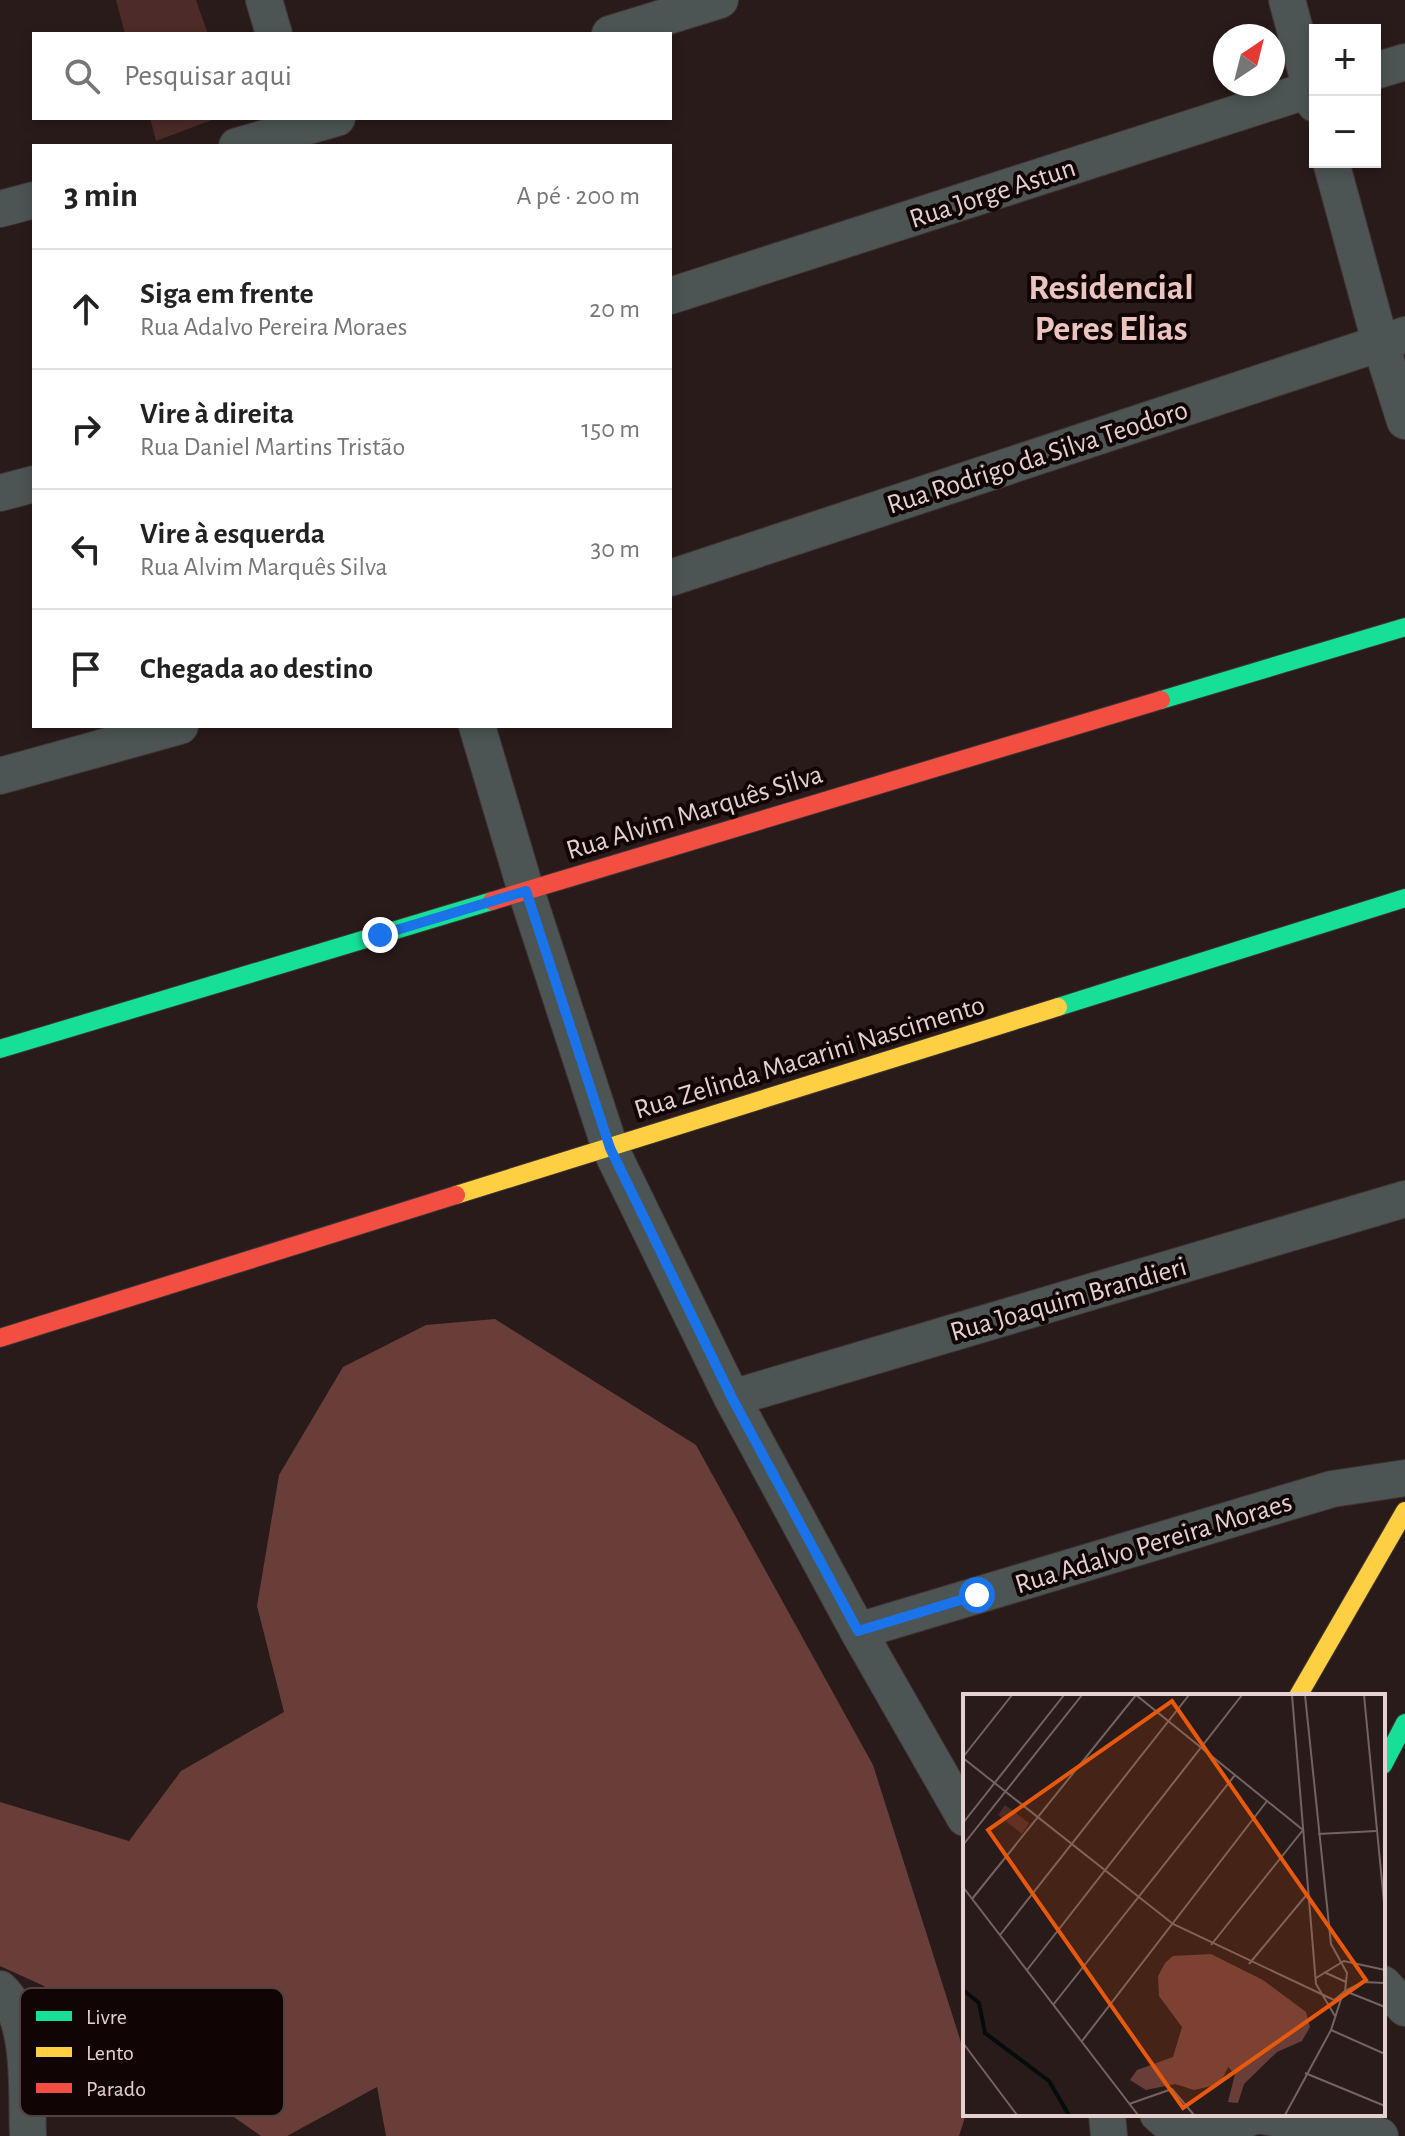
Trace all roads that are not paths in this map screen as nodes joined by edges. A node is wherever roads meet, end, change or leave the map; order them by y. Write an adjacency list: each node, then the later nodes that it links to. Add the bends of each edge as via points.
1 (264, 0): 4 (street)
2 (720, 0): 5 (street)
3 (1287, 0): 8 (street)
4 (273, 32)
5 (616, 32)
6 (1405, 62): 7 (street)
7 (1381, 69)
8 (1309, 77)
9 (1309, 96): 16 (street, Rua Jorge Astun)
10 (332, 120): 11 (street)
11 (302, 131): 12 (street)
12 (246, 144)
13 (1333, 168): 17 (street)
14 (32, 201): 15 (street)
15 (0, 209)
16 (672, 295)
17 (1392, 338): 18 (street); 21 (street, Rua Rodrigo da Silva Teodoro)
18 (1405, 421)
19 (32, 485): 20 (street)
20 (0, 493)
21 (672, 577)
22 (1405, 627): 26 (street, Rua Alvim Marquês Silva)
23 (173, 728): 25 (street)
24 (478, 728): 26 (street)
25 (0, 776)
26 (526, 891): 28 (street, Rua Alvim Marquês Silva); 29 (street)
27 (1405, 898): 29 (street, Rua Zelinda Macarini Nascimento)
28 (0, 1049)
29 (610, 1148): 31 (street, Rua Zelinda Macarini Nascimento); 32 (street)
30 (1405, 1199): 32 (street, Rua Joaquim Brandieri)
31 (0, 1338)
32 (732, 1398): 35 (street)
33 (1405, 1478): 35 (street, Rua Adalvo Pereira Moraes, via 1332,1489)
34 (1405, 1511): 36 (street)
35 (858, 1631): 39 (street)
36 (1299, 1694)
37 (1405, 1723): 38 (street)
38 (1385, 1761)
39 (963, 1815)
40 (1385, 1986): 42 (street)
41 (0, 1989): 43 (street, via 10,1998)
42 (1405, 2008)
43 (20, 2026)
44 (27, 2116): 49 (street)
45 (1107, 2116): 50 (street)
46 (1162, 2118): 48 (street)
47 (1261, 2122): 48 (street); 51 (street)
48 (1217, 2134)
49 (28, 2136)
50 (1109, 2136)
51 (1380, 2136)

